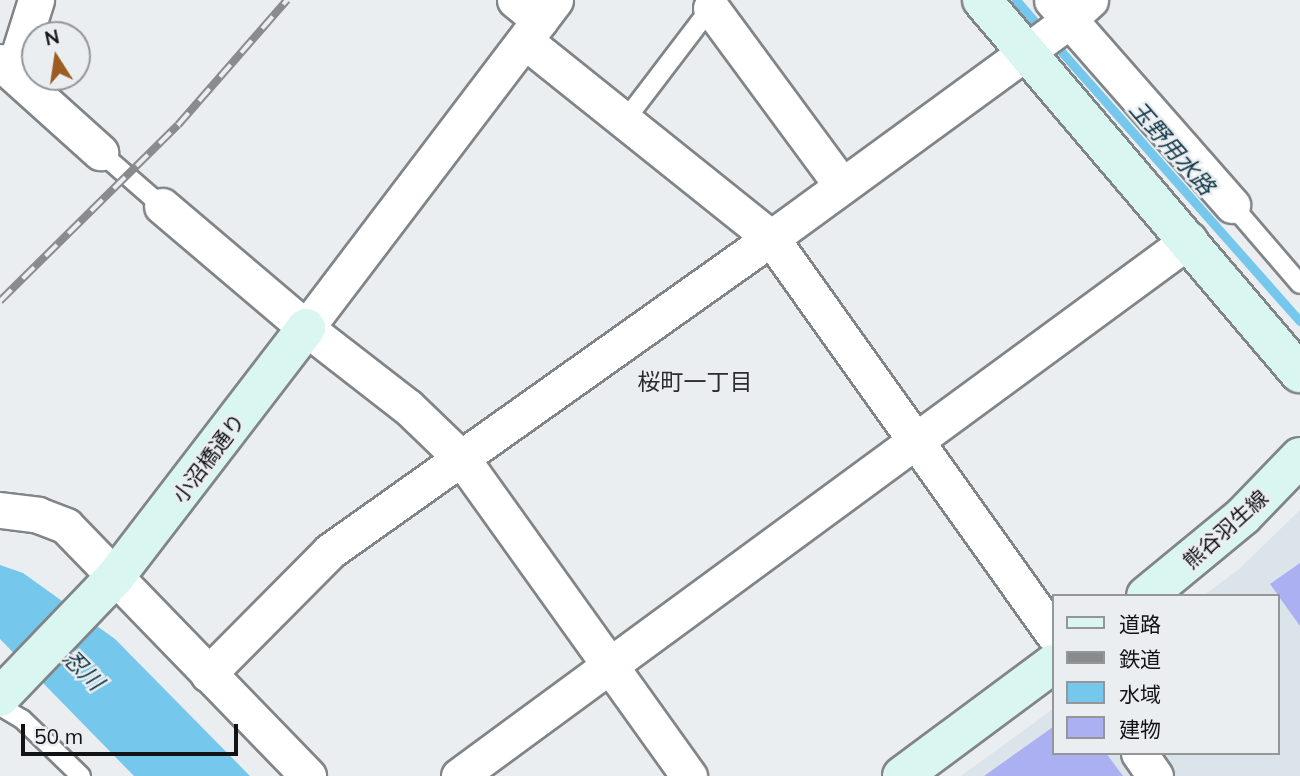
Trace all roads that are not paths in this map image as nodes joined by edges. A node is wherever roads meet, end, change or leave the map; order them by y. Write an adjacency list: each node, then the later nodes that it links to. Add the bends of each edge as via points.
1 (36, 0): 6 (street)
2 (982, 0): 5 (street)
3 (714, 4): 7 (lane); 9 (street)
4 (534, 15): 7 (street); 15 (street)
5 (1056, 24): 9 (street); 10 (street); 13 (street)
6 (6, 67): 8 (street)
7 (626, 119): 12 (street)
8 (100, 152): 11 (lane)
9 (842, 186): 12 (street)
10 (1232, 205): 14 (lane)
11 (162, 206): 15 (street)
12 (771, 238): 17 (street); 19 (street)
13 (1189, 240): 16 (street); 17 (street)
14 (1300, 284)
15 (306, 328): 19 (street, via 408,407); 21 (street, 小沼橋通り)
16 (1300, 373)
17 (915, 440): 23 (street); 25 (street)
18 (1300, 457): 22 (street, 熊谷羽生線, via 1243,516)
19 (462, 459): 25 (street); 26 (street, via 313,565)
20 (0, 510): 21 (street, via 38,515 66,526)
21 (111, 581): 26 (street); 27 (street, 小沼橋通り)
22 (1148, 594)
23 (1052, 633)
24 (1052, 665): 33 (street)
25 (611, 666): 31 (street); 32 (street)
26 (208, 674): 30 (street)
27 (2, 698): 29 (lane)
28 (1140, 755): 34 (street)
29 (81, 776)
30 (309, 776)
31 (459, 776)
32 (689, 776)
33 (902, 776)
34 (1155, 776)

